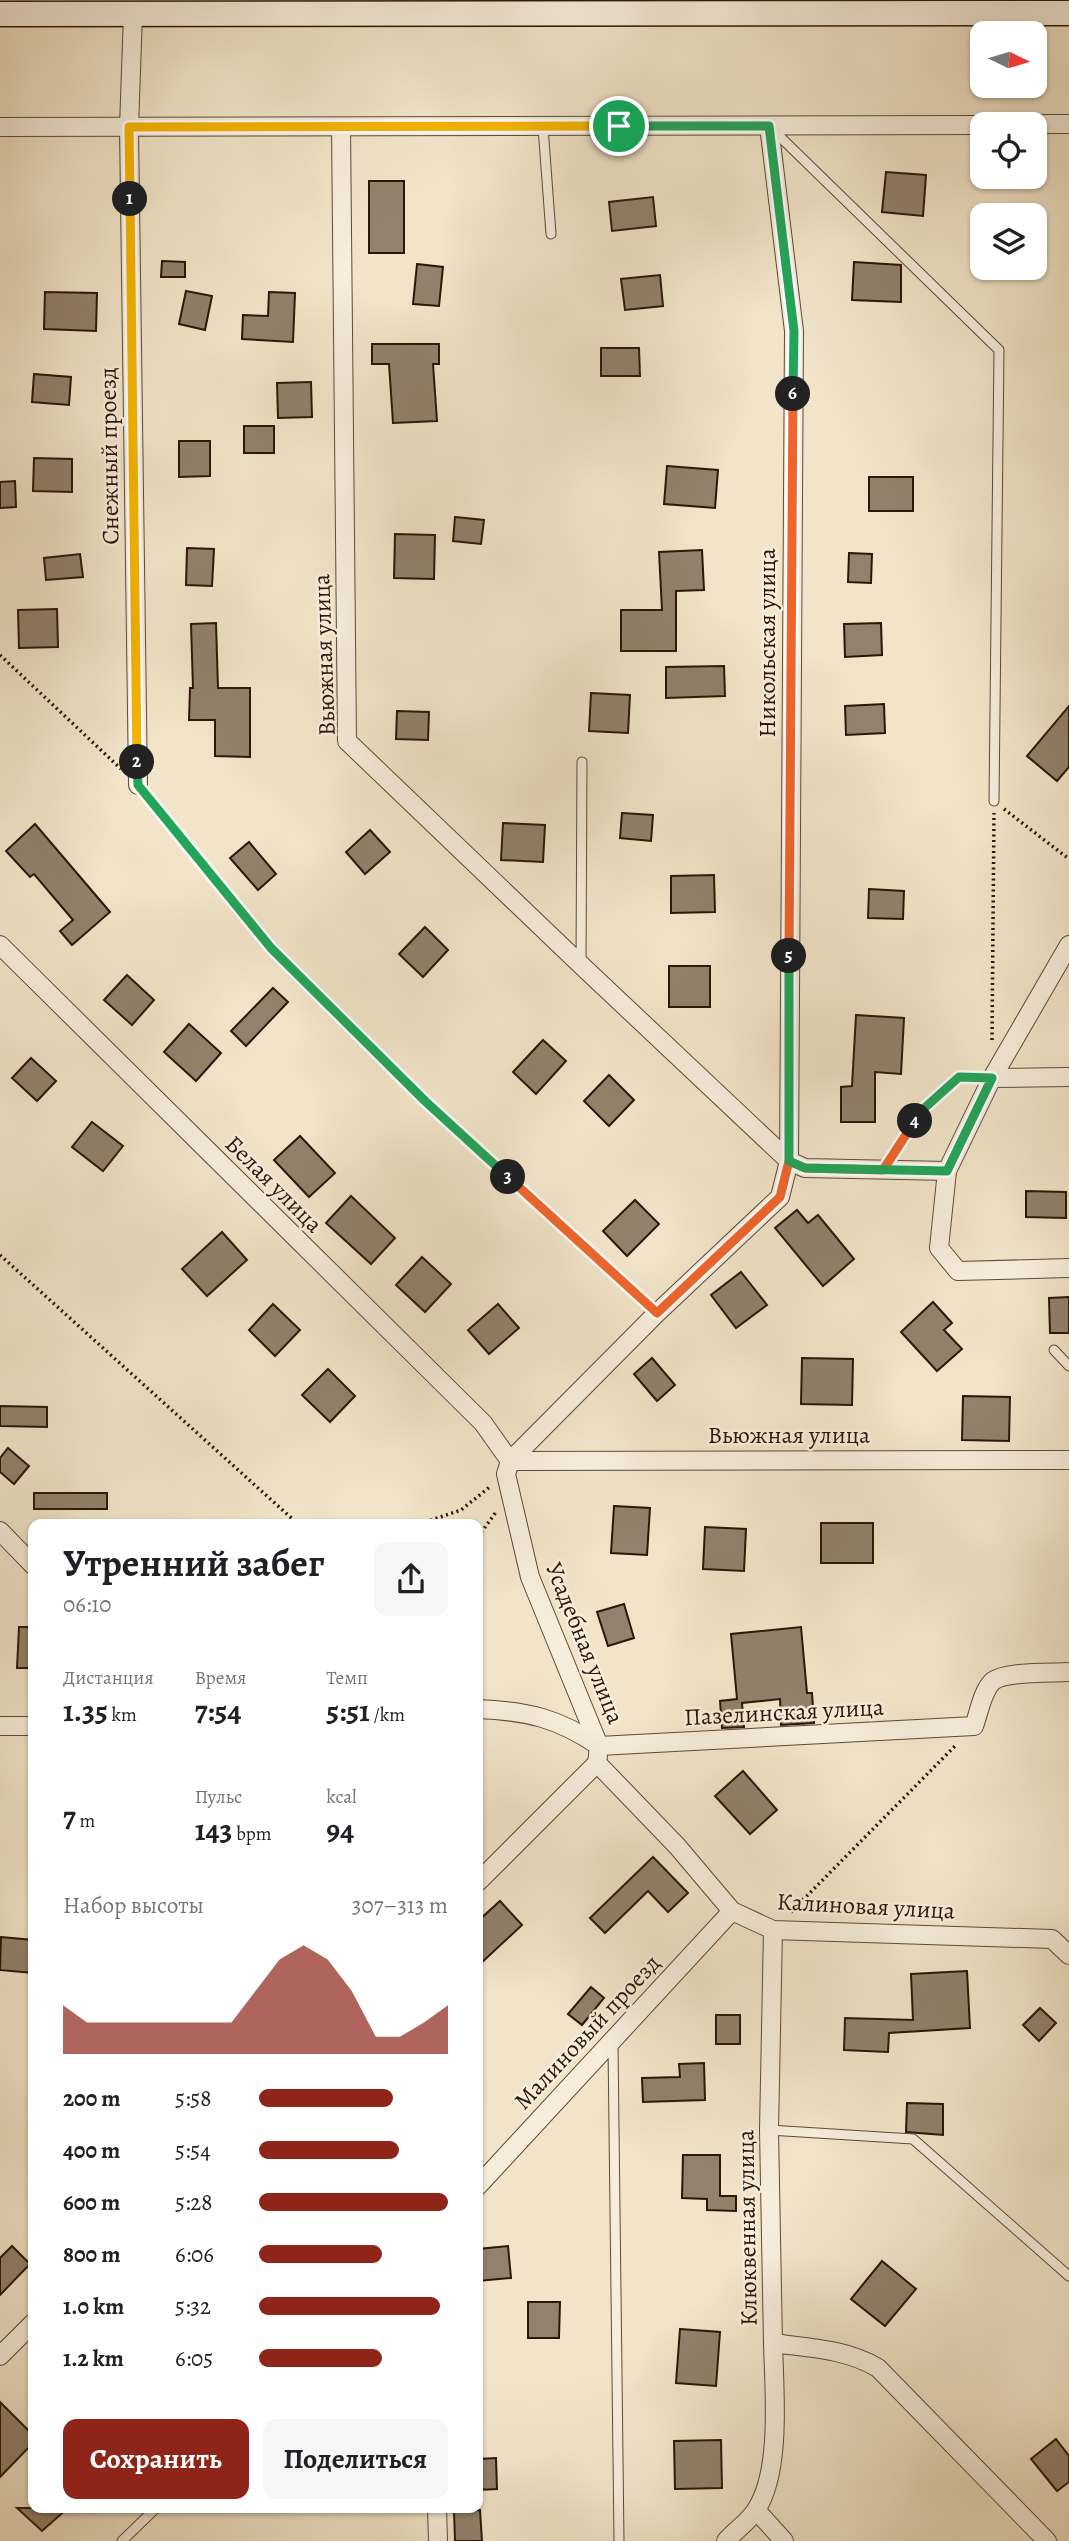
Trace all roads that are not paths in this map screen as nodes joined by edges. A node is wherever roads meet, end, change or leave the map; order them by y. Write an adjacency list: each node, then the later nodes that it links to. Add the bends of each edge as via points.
1 (366, 7): 2 (main road); 4 (main road)
2 (1069, 13)
3 (0, 14): 4 (main road)
4 (133, 14): 10 (street, Снежный проезд)
5 (1047, 124): 6 (street)
6 (1069, 124)
7 (970, 125): 8 (street)
8 (769, 126): 12 (street); 16 (lane, via 999,350); 22 (street, Никольская улица, via 794,331)
9 (0, 127): 10 (street)
10 (129, 127): 11 (street); 15 (street, Снежный проезд)
11 (341, 127): 12 (street); 19 (street, Вьюжная улица, via 347,741)
12 (543, 127): 13 (lane)
13 (551, 234)
14 (582, 762): 19 (lane)
15 (138, 785)
16 (995, 801)
17 (0, 945): 28 (street, Белая улица, via 482,1423)
18 (1069, 945): 21 (street)
19 (581, 965): 22 (street, Вьюжная улица)
20 (1069, 1077): 21 (street)
21 (992, 1078): 23 (street)
22 (789, 1161): 23 (street, via 805,1168); 28 (street, Никольская улица, via 780,1197 657,1313)
23 (947, 1171): 24 (street, via 939,1248 958,1271)
24 (1069, 1268)
25 (1054, 1350): 26 (lane)
26 (1069, 1366)
27 (1069, 1460): 28 (street, Вьюжная улица)
28 (508, 1467): 35 (street, Усадебная улица, via 509,1493 530,1577)
29 (0, 1531): 30 (street)
30 (28, 1560)
31 (1069, 1672): 35 (street, Пазелинская улица, via 994,1680 974,1726)
32 (483, 1709): 35 (street, via 533,1714 575,1730)
33 (0, 1726): 34 (street)
34 (28, 1726)
35 (598, 1755): 36 (street, Усадебная улица); 37 (street, Калиновая улица)
36 (483, 1877)
37 (732, 1911): 38 (street, Калиновая улица); 40 (street, Малиновый проезд)
38 (773, 1930): 39 (street, Калиновая улица, via 1052,1939); 41 (street, Клюквенная улица)
39 (1069, 1955)
40 (613, 2042): 42 (street, Малиновый проезд); 52 (lane)
41 (769, 2130): 43 (lane, via 913,2140); 45 (street, Клюквенная улица)
42 (483, 2181)
43 (1069, 2276)
44 (28, 2328): 46 (street)
45 (773, 2343): 47 (street, via 773,2459); 55 (street, Клюквенная улица, via 846,2353 878,2368)
46 (0, 2356)
47 (756, 2510): 53 (street); 54 (street)
48 (151, 2513): 50 (lane)
49 (437, 2513): 51 (street)
50 (122, 2541)
51 (438, 2541)
52 (619, 2541)
53 (726, 2541)
54 (784, 2541)
55 (1047, 2541)

